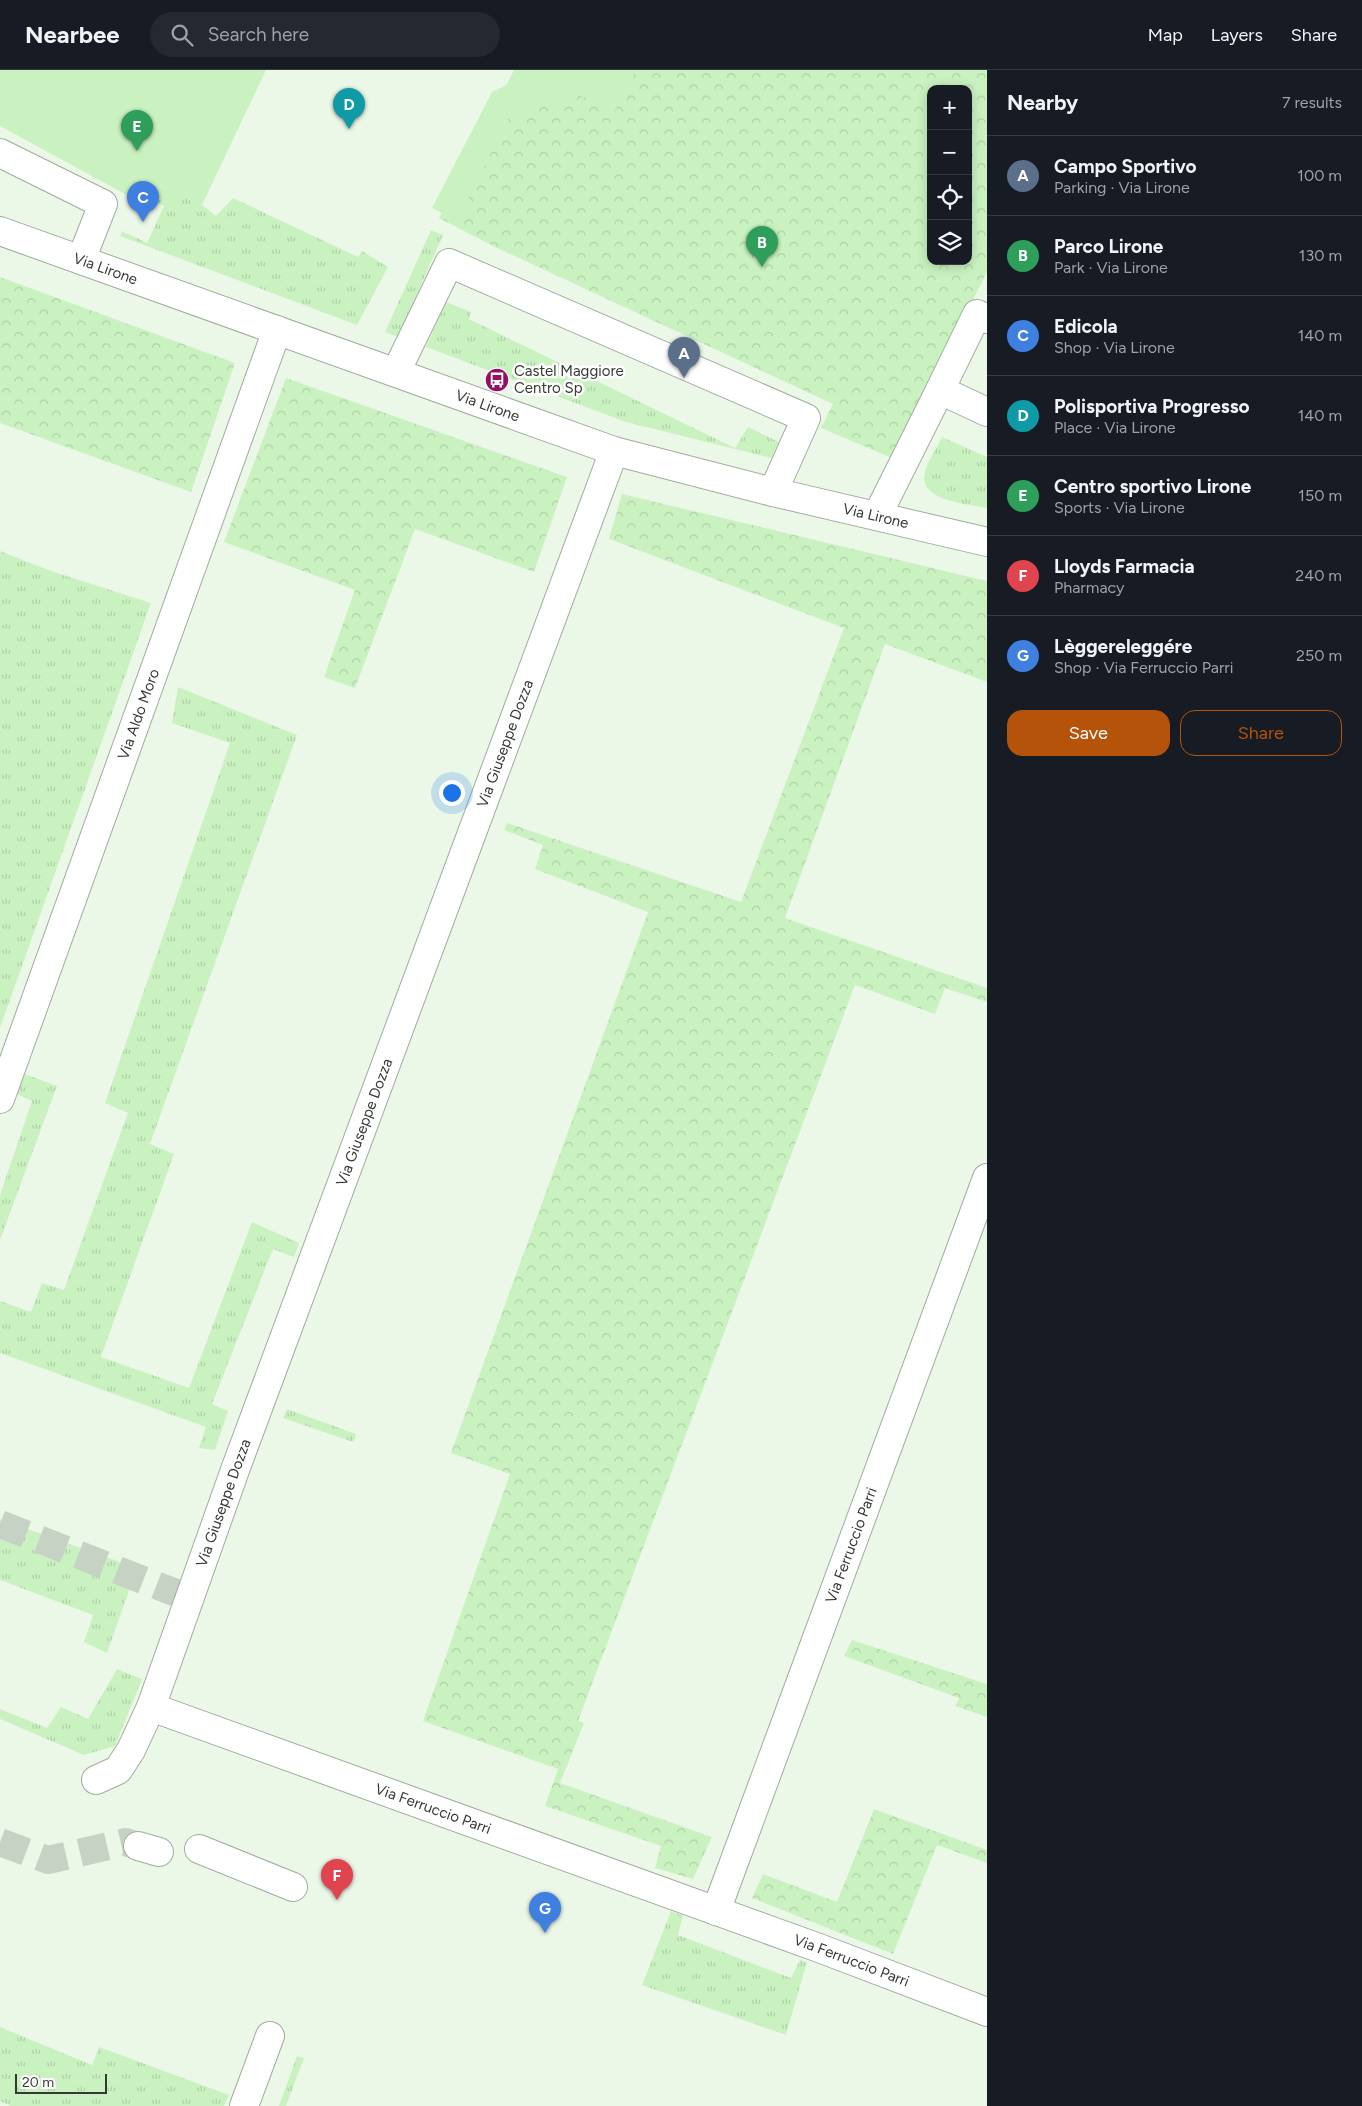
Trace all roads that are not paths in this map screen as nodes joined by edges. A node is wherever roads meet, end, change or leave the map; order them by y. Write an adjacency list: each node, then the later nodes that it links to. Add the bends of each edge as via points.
1 (0, 153): 3 (street, via 103,204)
2 (0, 231): 3 (street, Via Lirone)
3 (81, 260): 5 (street, Via Lirone)
4 (987, 319): 7 (street, via 977,314)
5 (276, 330): 6 (street, Via Lirone); 13 (street, Via Aldo Moro)
6 (396, 372): 9 (street, Via Lirone); 10 (street, via 449,263 806,418)
7 (940, 390): 8 (street); 11 (street)
8 (987, 412)
9 (614, 451): 10 (street, Via Lirone); 15 (street, Via Giuseppe Dozza, via 235,1470)
10 (773, 492): 11 (street, Via Lirone)
11 (877, 516): 12 (street, Via Lirone)
12 (987, 542)
13 (0, 1099)
14 (987, 1178): 19 (street, Via Ferruccio Parri)
15 (152, 1707): 16 (street, Via Giuseppe Dozza, via 118,1770); 19 (street, Via Ferruccio Parri)
16 (96, 1780)
17 (199, 1849): 18 (street)
18 (293, 1887)
19 (716, 1912): 20 (street, Via Ferruccio Parri)
20 (987, 2012)
21 (270, 2036): 22 (street)
22 (244, 2106)

